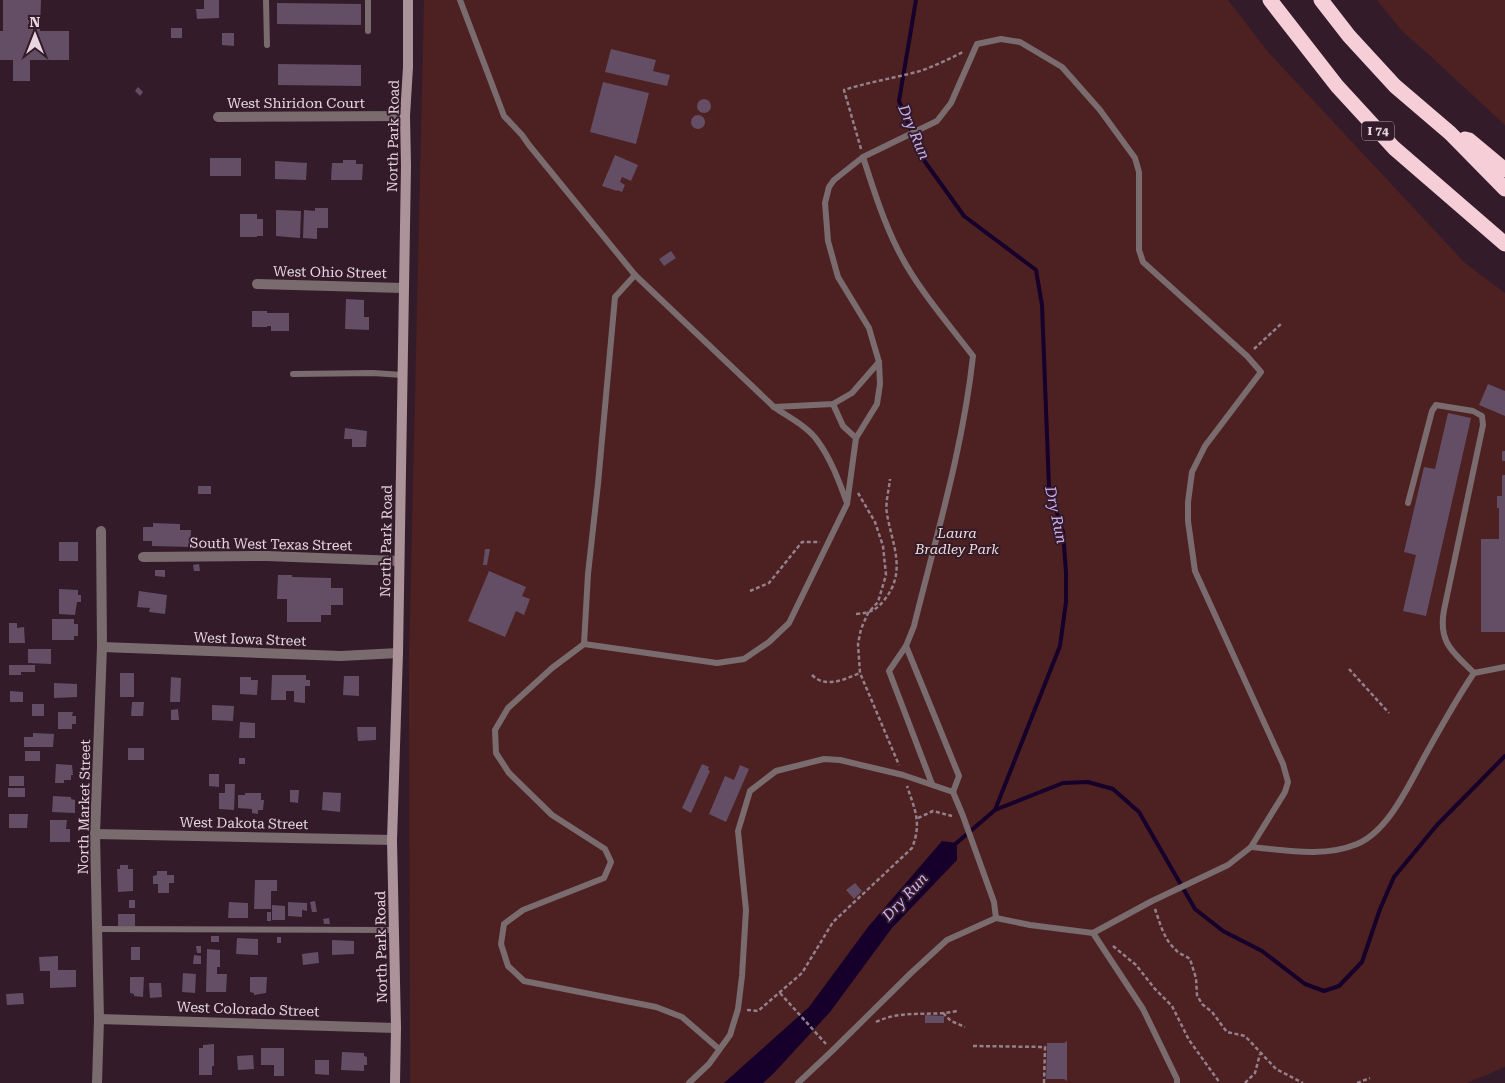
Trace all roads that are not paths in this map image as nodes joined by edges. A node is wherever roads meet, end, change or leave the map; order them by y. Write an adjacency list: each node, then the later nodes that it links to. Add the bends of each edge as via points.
1 (266, 0): 8 (lane)
2 (368, 0): 7 (lane)
3 (408, 0): 9 (street, North Park Road)
4 (460, 0): 16 (lane, via 504,116)
5 (1270, 0): 15 (highway, I 74, via 1337,86 1394,148)
6 (1321, 0): 11 (highway, via 1395,86)
7 (368, 31)
8 (267, 45)
9 (405, 116): 10 (street, West Shiridon Court); 18 (street, North Park Road)
10 (218, 117)
11 (1450, 133): 13 (highway, via 1469,140); 14 (highway)
12 (863, 157): 19 (lane, via 834,180 824,204 828,241 838,277 868,328); 31 (lane, via 898,251 930,301 973,356 962,434 914,626); 40 (lane, via 937,121 951,103 977,44 1002,39 1020,42 1062,67 1135,158 1140,172 1139,250 1142,262 1261,372 1205,446 1192,472 1188,502 1195,571 1284,764 1288,782)
13 (1505, 170)
14 (1505, 189)
15 (1505, 244)
16 (635, 276): 23 (lane); 30 (lane, via 615,297 587,582)
17 (257, 284): 18 (street, West Ohio Street)
18 (403, 288): 21 (street, North Park Road)
19 (879, 362): 22 (lane, via 852,393); 24 (lane, via 877,404)
20 (293, 374): 21 (lane)
21 (402, 375): 29 (street, North Park Road)
22 (833, 404): 23 (lane); 24 (lane, via 842,426)
23 (774, 408): 26 (lane, via 817,439 835,471)
24 (856, 438): 26 (lane)
25 (1408, 503): 35 (lane, via 1436,405 1473,411 1482,416 1483,425 1442,625 1448,646)
26 (847, 504): 30 (lane, via 788,623 769,642 744,659 717,663)
27 (101, 531): 32 (street, North Market Street)
28 (142, 557): 29 (street, South West Texas Street, via 267,556)
29 (399, 561): 33 (street, North Park Road)
30 (584, 644): 47 (lane, via 508,708 495,730 496,753 509,773 552,815 605,849 611,862 604,878 523,910 504,924 501,944 508,966 524,980 656,1007 682,1017)
31 (906, 646): 36 (lane, via 890,671); 37 (lane, via 959,776)
32 (102, 647): 33 (street, West Iowa Street, via 341,656); 38 (street, North Market Street)
33 (398, 653): 39 (street, North Park Road)
34 (1505, 668): 35 (lane)
35 (1474, 673): 40 (lane, via 1393,812 1379,829 1358,844 1340,849 1314,852)
36 (932, 784): 37 (lane); 47 (lane, via 840,760 824,759 776,771 750,791 738,831 746,910 738,1010 730,1035)
37 (953, 792): 41 (lane, via 994,902)
38 (95, 834): 39 (street, West Dakota Street); 42 (street, North Market Street)
39 (392, 840): 43 (street, North Park Road)
40 (1250, 847): 44 (lane, via 1228,865)
41 (996, 918): 44 (lane); 51 (lane, via 947,940)
42 (97, 929): 43 (lane); 45 (street, North Market Street)
43 (394, 930): 46 (street, North Park Road)
44 (1093, 933): 52 (lane, via 1142,1010)
45 (99, 1018): 46 (street, West Colorado Street); 48 (street, North Market Street)
46 (396, 1028): 49 (street, North Park Road)
47 (719, 1049): 50 (lane)
48 (97, 1083)
49 (395, 1083)
50 (690, 1083)
51 (798, 1083)
52 (1177, 1083)

